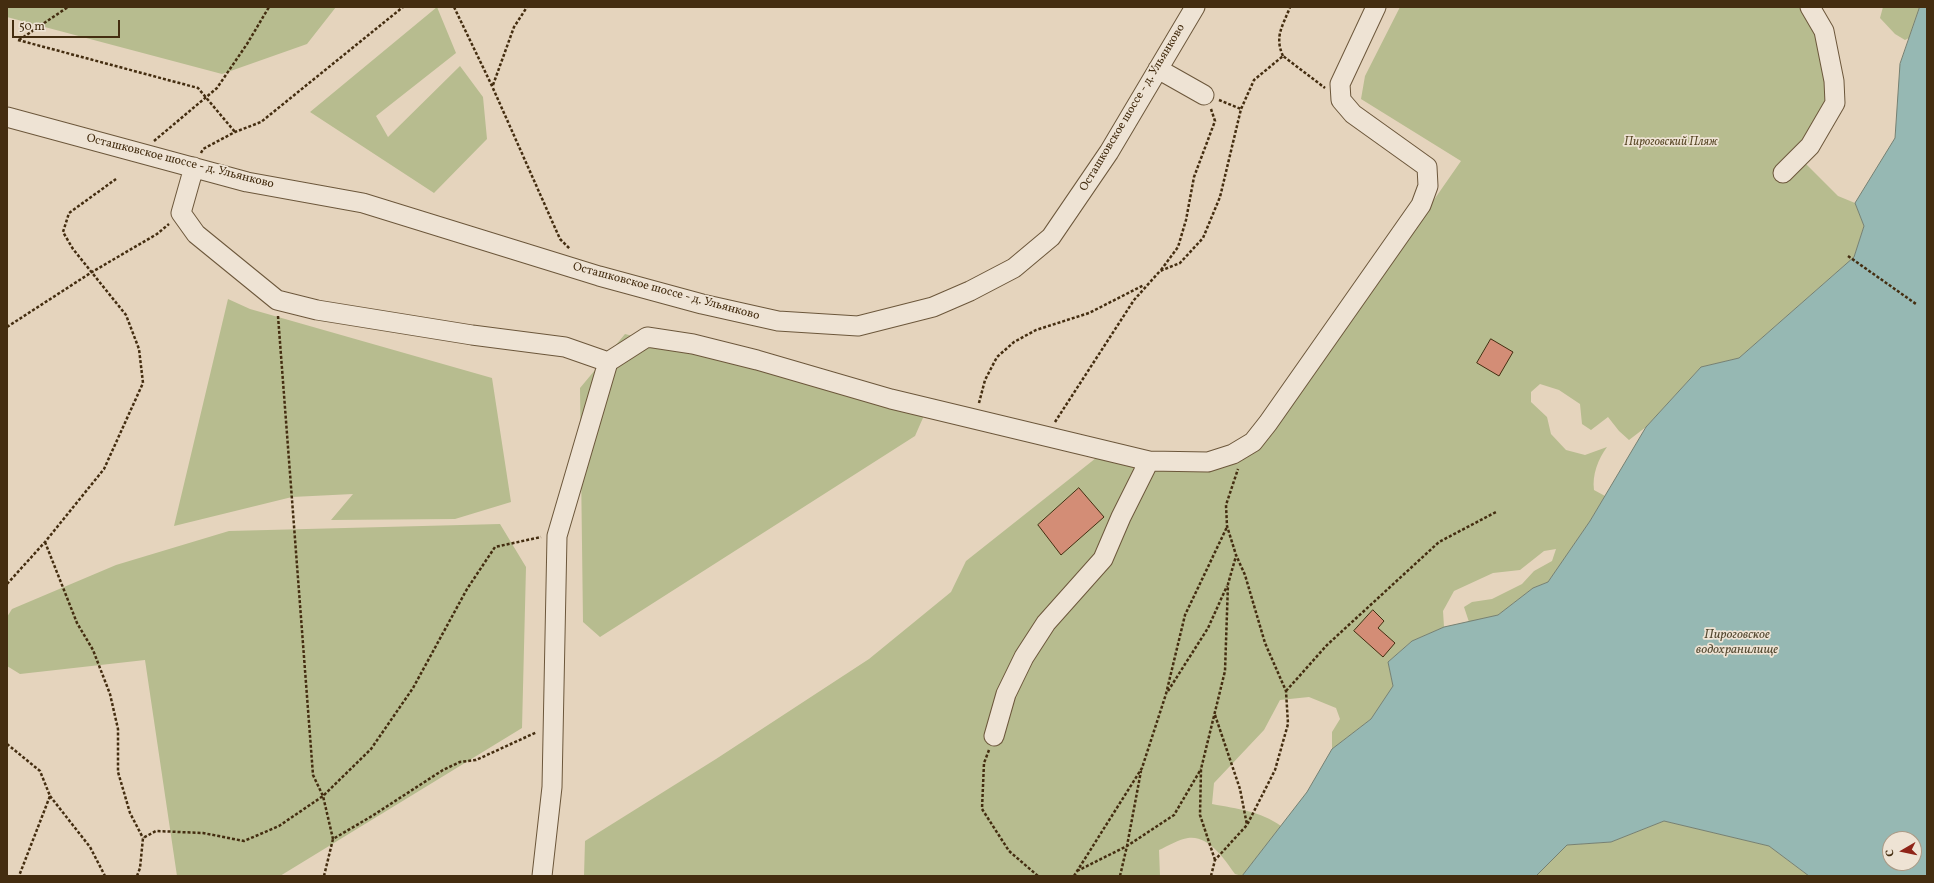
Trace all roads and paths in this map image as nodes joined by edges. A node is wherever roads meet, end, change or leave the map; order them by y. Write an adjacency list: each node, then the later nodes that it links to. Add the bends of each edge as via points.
1 (68, 7): 14 (path, via 18,40 198,88)
2 (268, 7): 14 (path, via 217,88)
3 (403, 7): 18 (path, via 260,122)
4 (454, 7): 12 (path)
5 (527, 7): 12 (path, via 514,27)
6 (1195, 7): 11 (street, Осташковское шоссе - д. Ульянково)
7 (1290, 7): 10 (path, via 1279,32 1278,45)
8 (1376, 7): 15 (street, via 1340,84)
9 (1810, 7): 21 (street, via 1824,31 1834,81 1835,103 1810,146)
10 (1283, 56): 15 (path); 16 (path, via 1254,80)
11 (1158, 70): 13 (street); 20 (street, Осташковское шоссе - д. Ульянково, via 1109,152 1051,237 1014,268 970,291 933,307 858,326 778,321 702,304 599,276 363,203 247,182)
12 (492, 86): 24 (path, via 560,240)
13 (1204, 95): 16 (path); 26 (path, via 1215,121 1196,170 1178,247)
14 (206, 97): 18 (path); 19 (path)
15 (1341, 100): 35 (street, via 1353,114 1427,167 1428,186 1421,205 1253,442 1233,454 1208,462)
16 (1242, 108): 26 (path, via 1220,196 1204,238 1180,263)
17 (7, 117): 20 (street, Осташковское шоссе - д. Ульянково)
18 (235, 132): 20 (path, via 203,149)
19 (153, 142)
20 (194, 167): 23 (street)
21 (1783, 173)
22 (116, 179): 27 (path, via 69,213 63,232)
23 (181, 213): 27 (path, via 157,234); 29 (street, via 196,234)
24 (574, 253)
25 (1848, 256): 30 (path)
26 (1160, 271): 28 (path)
27 (92, 272): 31 (path); 40 (path, via 126,315 139,349 143,383 104,469)
28 (1146, 284): 33 (path, via 1089,313 1036,330 1014,342 997,357 988,374); 34 (path)
29 (277, 300): 32 (street, via 317,310 565,347); 53 (path, via 313,775)
30 (1916, 304)
31 (7, 327)
32 (608, 362): 33 (street, via 647,337 693,344); 39 (street)
33 (974, 420): 34 (street)
34 (1046, 436): 35 (street)
35 (1149, 461): 48 (street, via 1103,559 1046,623 1024,657 1006,694)
36 (1239, 467): 38 (path, via 1226,505)
37 (1496, 512): 44 (path, via 1439,542 1327,644)
38 (1227, 526): 41 (path); 45 (path, via 1185,615)
39 (557, 536): 47 (street); 53 (path, via 533,537 495,547 467,589 409,694 371,749)
40 (45, 542): 42 (path); 55 (path, via 77,623 93,650 110,694 118,729 118,772 130,812)
41 (1236, 555): 43 (path); 44 (path, via 1245,575 1265,643)
42 (7, 584)
43 (1228, 584): 45 (path, via 1208,628); 46 (path, via 1225,671)
44 (1286, 691): 54 (path, via 1288,724 1284,742 1275,770)
45 (1166, 694): 50 (path)
46 (1215, 715): 51 (path); 54 (path, via 1240,789)
47 (554, 725): 56 (path, via 476,760 460,762 443,770); 64 (street, via 552,787)
48 (994, 736): 65 (path, via 984,763 982,809 1009,851)
49 (7, 744): 52 (path, via 40,771)
50 (1142, 768): 57 (path); 59 (path)
51 (1201, 769): 57 (path, via 1174,815); 58 (path, via 1200,815)
52 (50, 796): 60 (path); 61 (path, via 90,847)
53 (324, 796): 55 (path, via 279,826 244,841 203,833 156,832); 56 (path)
54 (1247, 826): 58 (path)
55 (143, 838): 62 (path)
56 (333, 838): 63 (path)
57 (1127, 846): 59 (path); 67 (path)
58 (1215, 860): 68 (path)
59 (1076, 871): 66 (path)
60 (19, 876)
61 (105, 876)
62 (137, 876)
63 (324, 876)
64 (542, 876)
65 (1038, 876)
66 (1074, 876)
67 (1120, 876)
68 (1211, 876)

